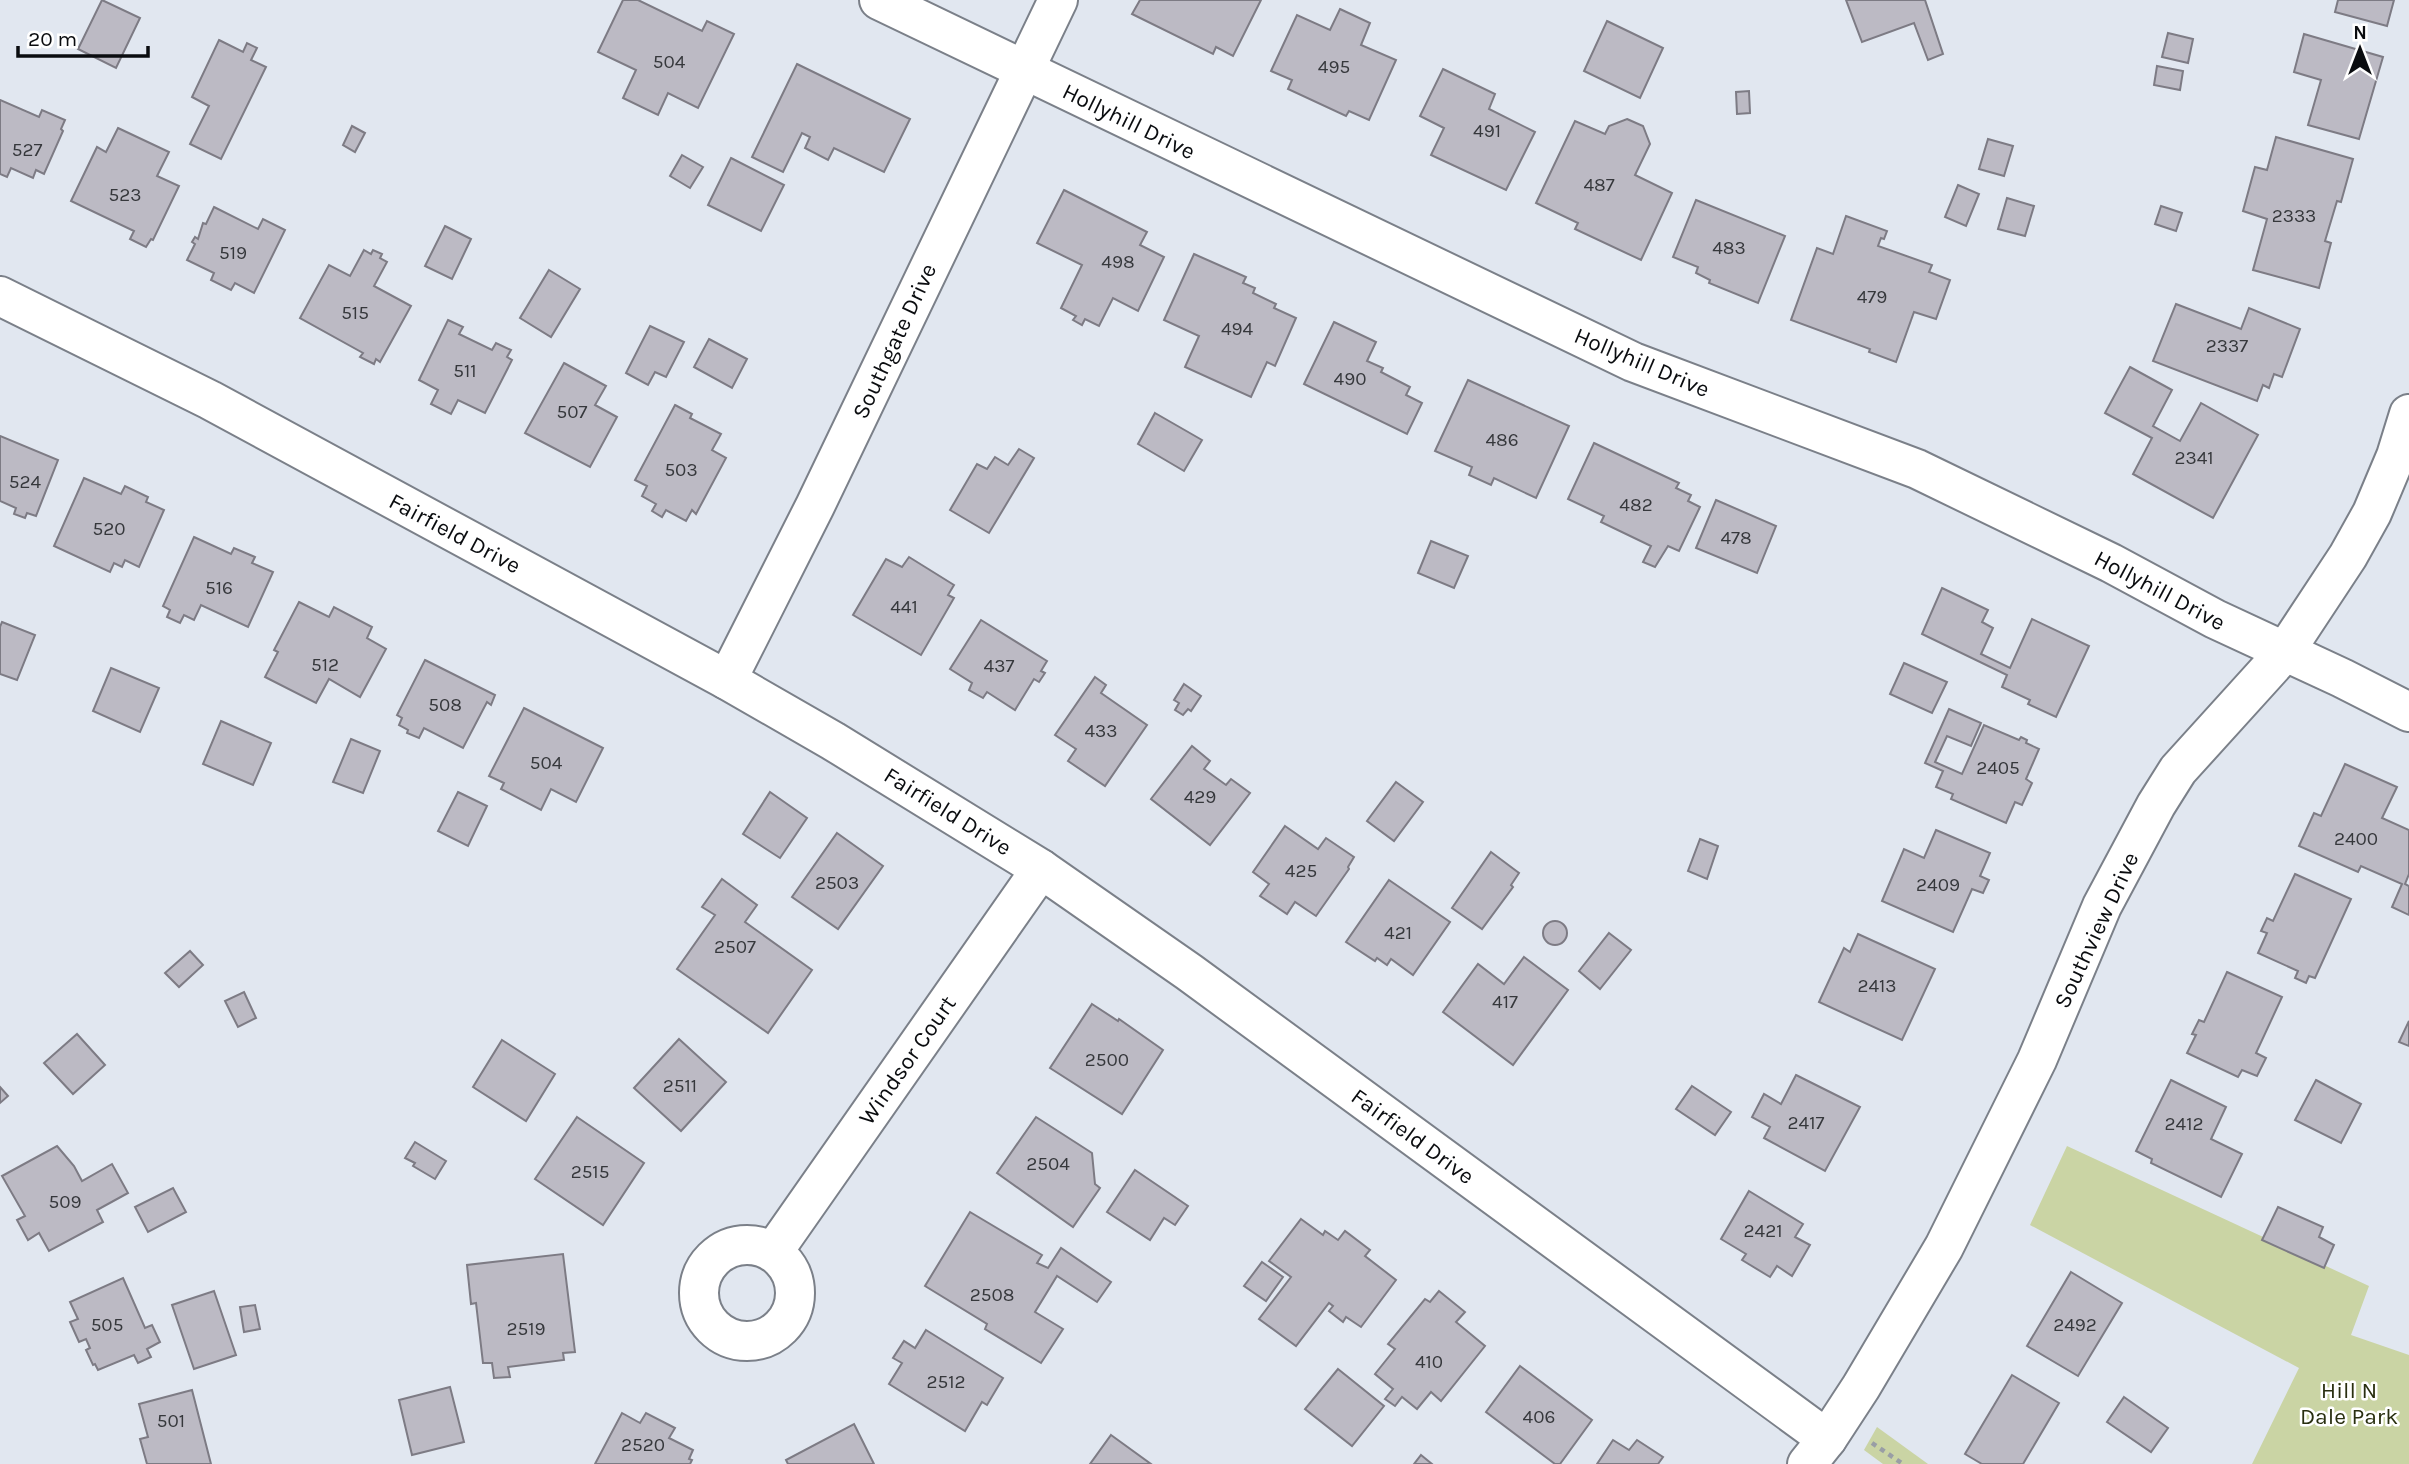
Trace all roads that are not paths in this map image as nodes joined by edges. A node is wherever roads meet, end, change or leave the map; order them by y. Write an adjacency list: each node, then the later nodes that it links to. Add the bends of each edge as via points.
1 (880, 0): 3 (street, Hollyhill Drive)
2 (1058, 0): 3 (street, Southgate Drive)
3 (1023, 70): 6 (street, Hollyhill Drive, via 1633,362 1917,469); 7 (street, Southgate Drive)
4 (0, 296): 7 (street, Fairfield Drive, via 210,400)
5 (2409, 414): 6 (street, Southview Drive, via 2372,513)
6 (2284, 653): 8 (street, Hollyhill Drive); 11 (street, Southview Drive, via 2178,770 2156,805 2102,906 2037,1060 1944,1247 1861,1387)
7 (727, 680): 9 (street, Fairfield Drive)
8 (2409, 712)
9 (1041, 869): 10 (street, Windsor Court); 11 (street, Fairfield Drive, via 1189,972)
10 (773, 1252)
11 (1817, 1451)

